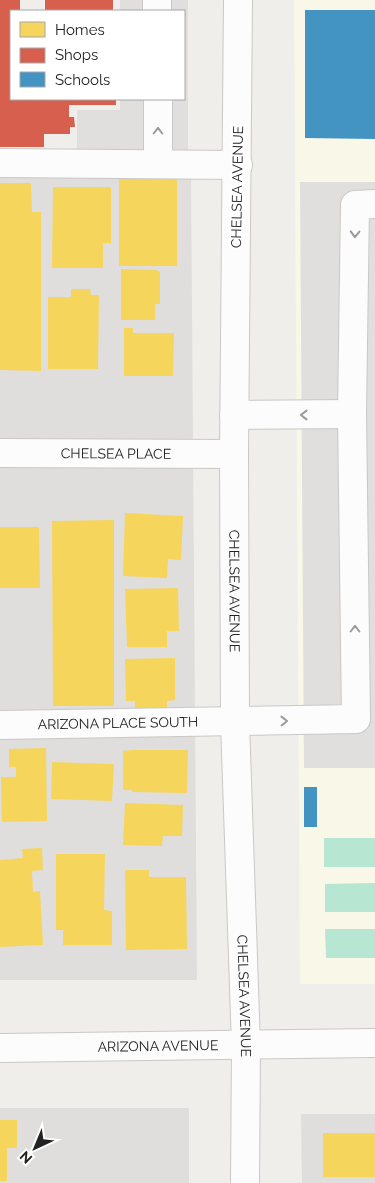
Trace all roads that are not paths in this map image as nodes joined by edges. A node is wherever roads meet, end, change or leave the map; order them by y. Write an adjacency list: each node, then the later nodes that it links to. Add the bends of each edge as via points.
1 (238, 0): 5 (street, CHELSEA AVENUE)
2 (158, 100): 4 (street, one-way to 2)
3 (0, 163): 4 (street)
4 (158, 164): 5 (street)
5 (238, 165): 8 (street, CHELSEA AVENUE)
6 (375, 204): 7 (street, one-way to 7, via 355,205)
7 (352, 414): 8 (street, one-way to 8); 9 (street)
8 (234, 415): 11 (street, CHELSEA AVENUE)
9 (364, 449): 12 (street, ARIZONA PLACE SOUTH, one-way to 9, via 356,720)
10 (0, 453): 11 (street, CHELSEA PLACE)
11 (234, 454): 12 (street, CHELSEA AVENUE)
12 (235, 722): 13 (street, ARIZONA PLACE SOUTH); 15 (street, CHELSEA AVENUE)
13 (0, 724)
14 (375, 1043): 15 (street, ARIZONA AVENUE)
15 (246, 1046): 16 (street, ARIZONA AVENUE); 17 (street, CHELSEA AVENUE)
16 (0, 1048)
17 (245, 1183)

